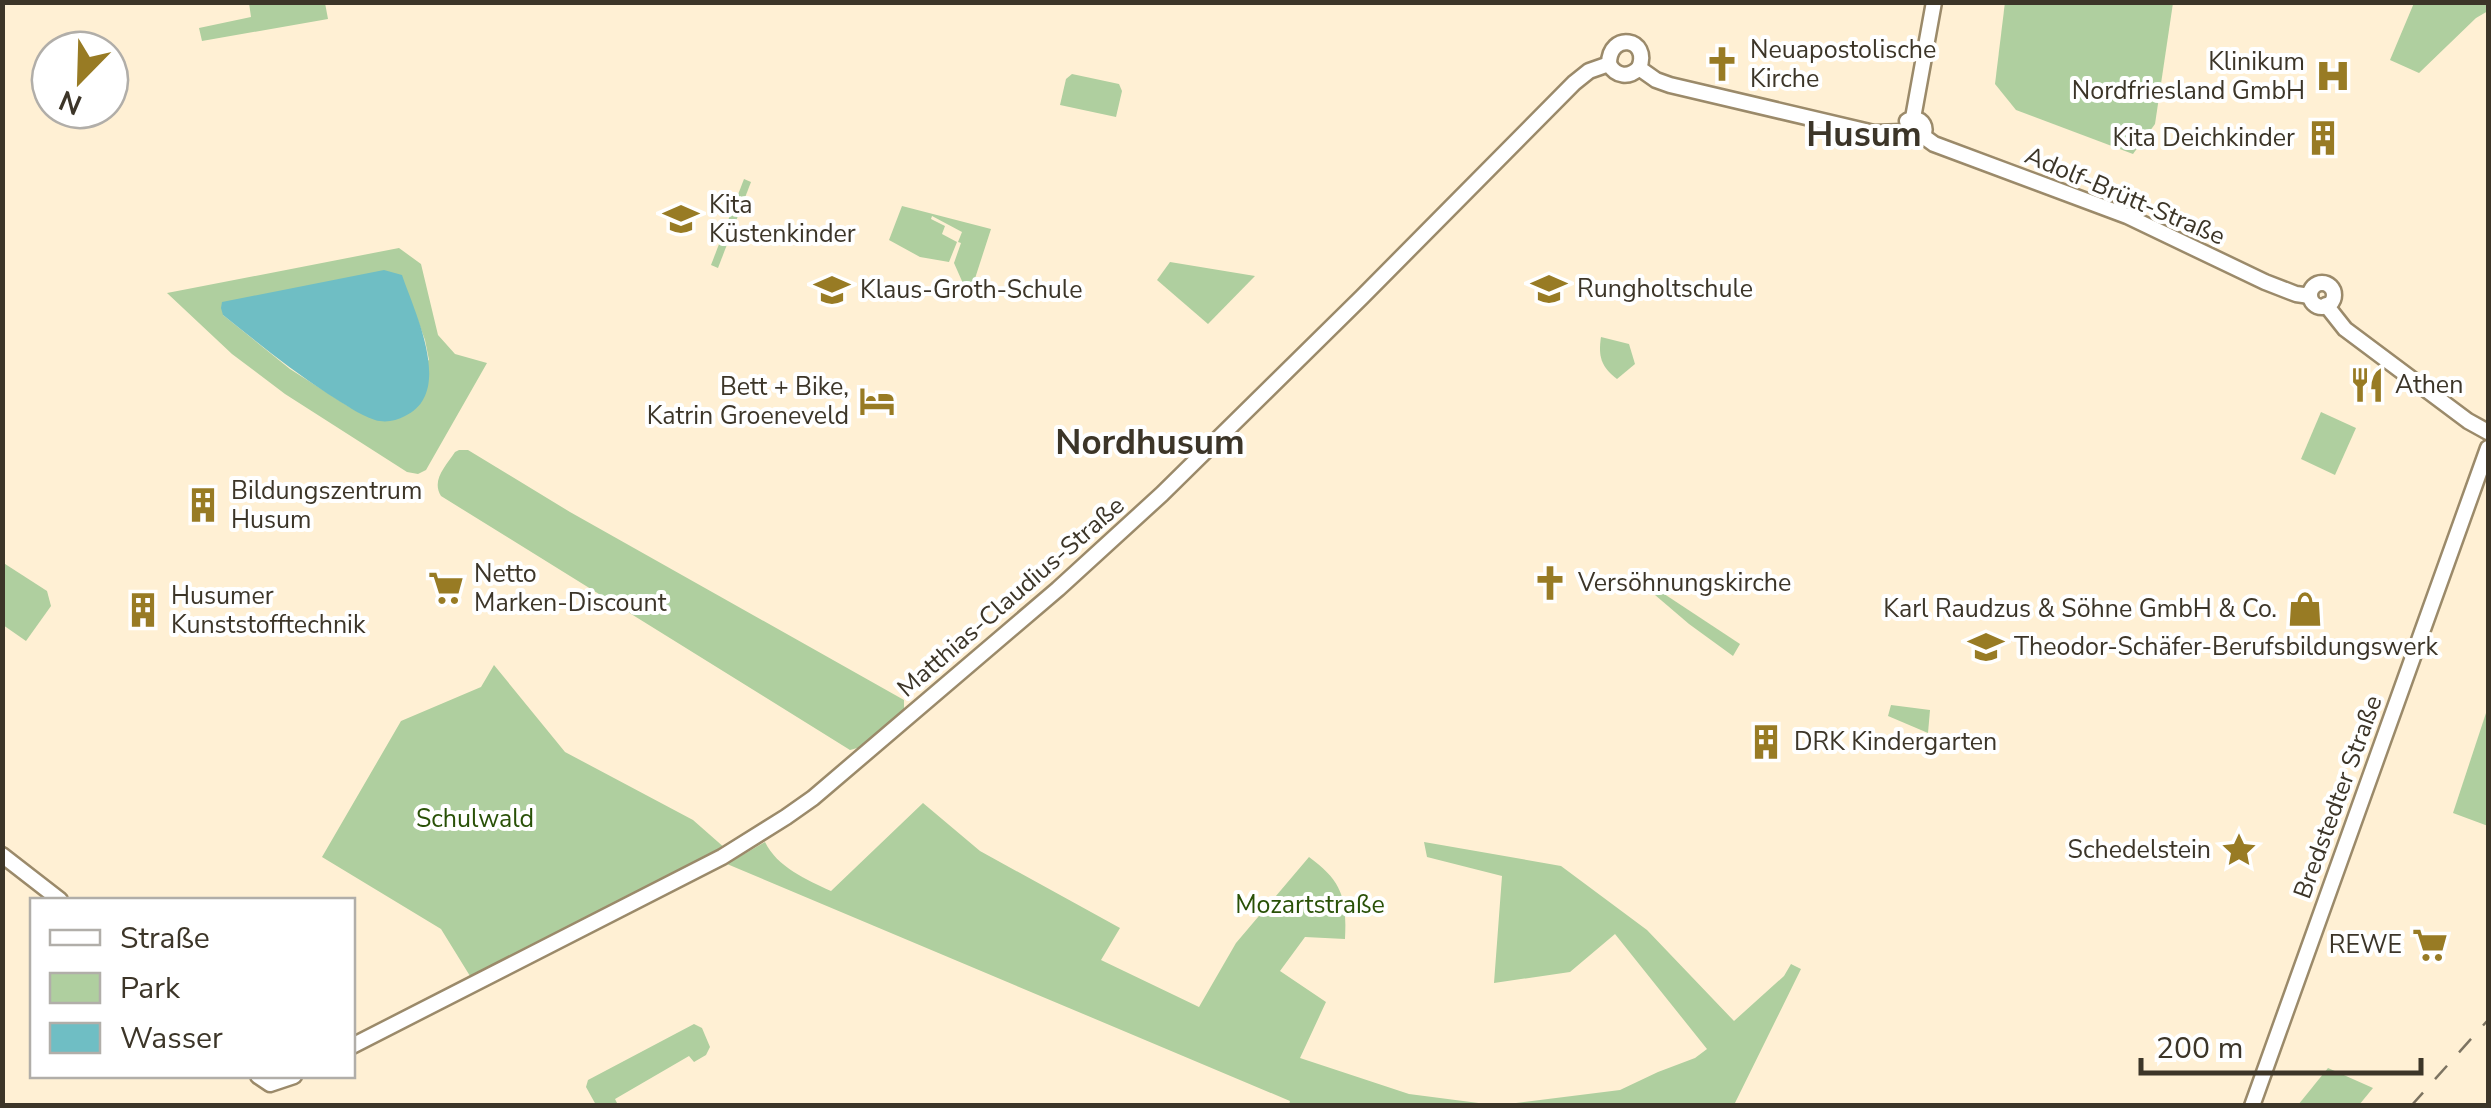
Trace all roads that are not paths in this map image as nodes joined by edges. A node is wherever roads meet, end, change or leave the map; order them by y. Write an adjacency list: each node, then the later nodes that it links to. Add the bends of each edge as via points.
1 (1934, 2): 4 (street)
2 (1610, 64): 3 (street, via 1623,76); 3 (street, Matthias-Claudius-Straße, via 1612,49 1626,42 1641,52); 13 (street, Matthias-Claudius-Straße, via 1574,83 1058,590 813,798 722,857)
3 (1639, 68): 5 (street, Adolf-Brütt-Straße, via 1670,85 1874,133)
4 (1913, 118): 5 (street); 6 (street, via 1924,126)
5 (1902, 132): 6 (street, Adolf-Brütt-Straße, via 1908,140)
6 (1923, 136): 7 (street, Adolf-Brütt-Straße, via 2126,216 2296,294 2310,296 2320,283 2330,286 2333,297 2326,306 2346,329)
7 (2488, 432)
8 (2488, 448): 10 (street, Bredstedter Straße)
9 (2488, 472): 10 (street)
10 (2474, 488): 14 (street, Bredstedter Straße)
11 (2, 855): 12 (street)
12 (57, 898)
13 (355, 1044)
14 (2252, 1106)

